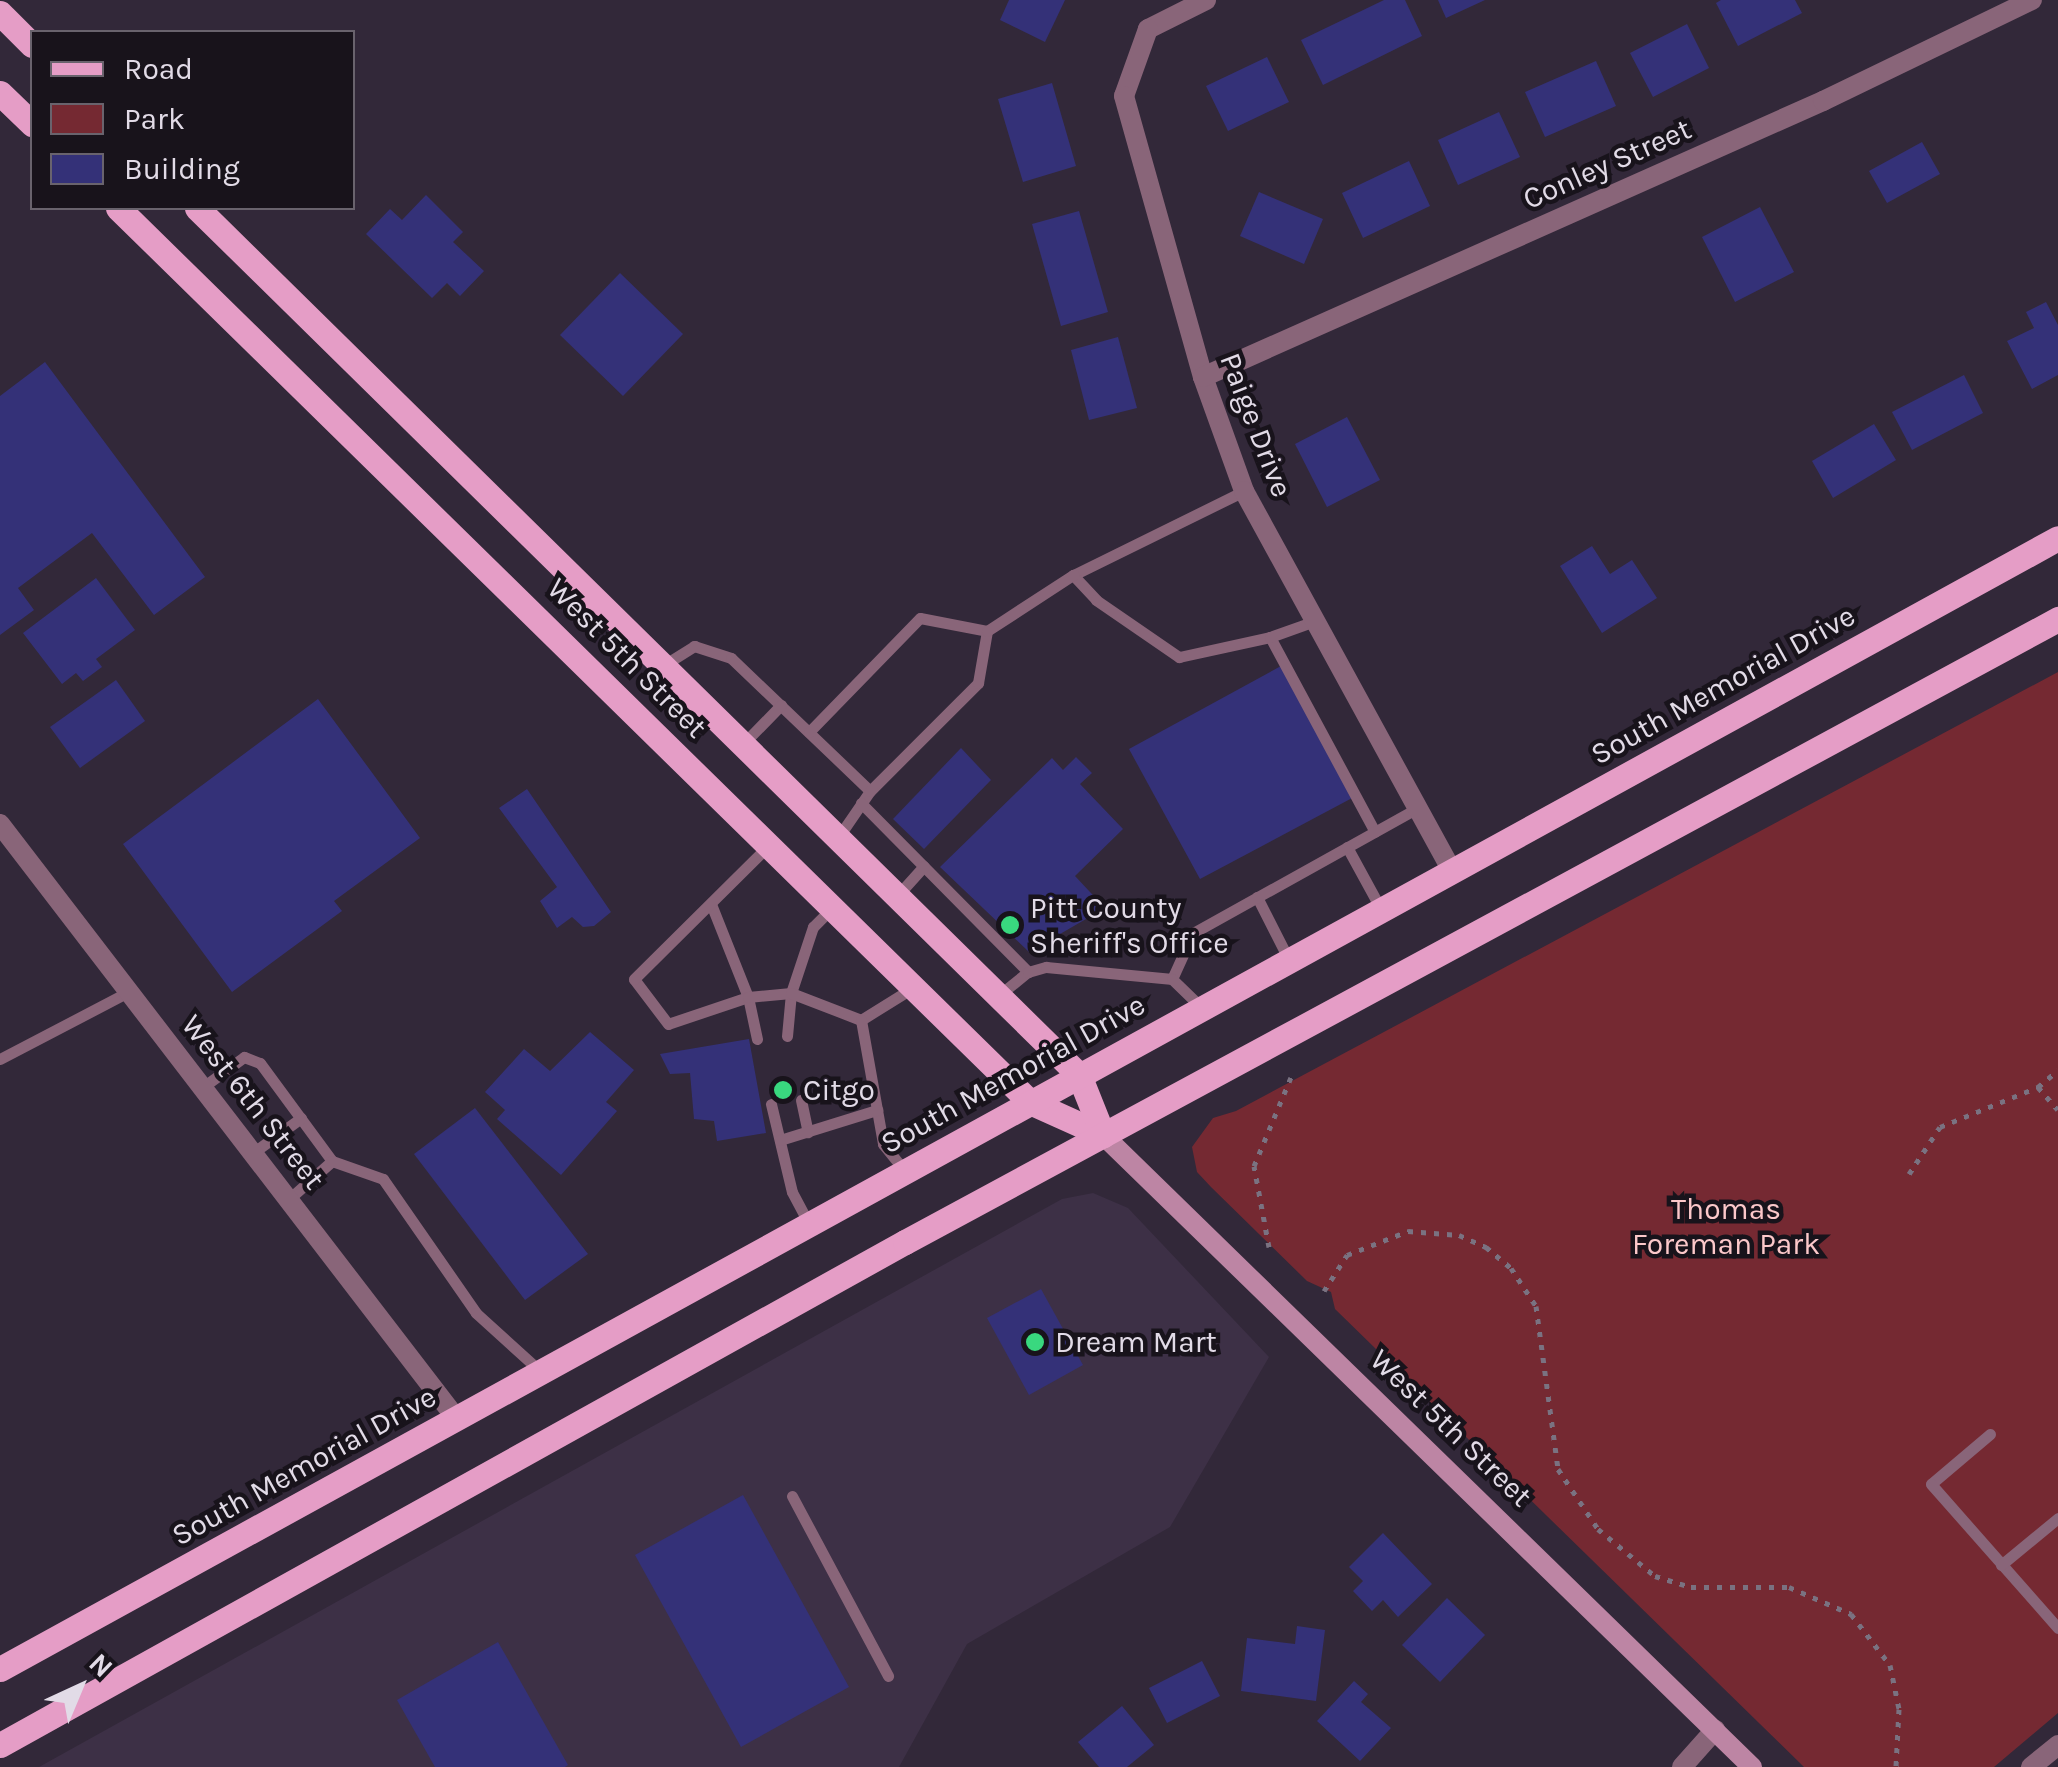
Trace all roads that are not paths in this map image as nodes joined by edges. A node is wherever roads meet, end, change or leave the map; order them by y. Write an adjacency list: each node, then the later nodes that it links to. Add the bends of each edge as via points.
1 (10, 0): 4 (street)
2 (1206, 0): 10 (street, Paige Drive, via 1148,29 1124,96)
3 (2032, 0): 10 (street, Conley Street)
4 (0, 11): 5 (main road)
5 (30, 43)
6 (0, 93): 7 (main road)
7 (30, 122)
8 (120, 210): 28 (main road, West 5th Street)
9 (198, 210): 18 (main road, West 5th Street)
10 (1203, 377): 11 (street, Paige Drive)
11 (1244, 491): 13 (lane); 15 (street, Paige Drive)
12 (2058, 538): 31 (main road, South Memorial Drive)
13 (1073, 575): 16 (lane); 17 (lane, via 1096,600 1179,657)
14 (2058, 619): 58 (main road)
15 (1315, 621): 17 (lane); 24 (street, Paige Drive)
16 (986, 631): 20 (lane, via 920,618); 22 (lane, via 978,684)
17 (1270, 637): 26 (lane)
18 (661, 667): 19 (lane, via 705,646 731,658); 21 (main road, West 5th Street)
19 (782, 705): 20 (lane); 21 (lane)
20 (809, 732): 22 (lane)
21 (741, 746): 27 (main road, West 5th Street)
22 (870, 791): 23 (lane)
23 (861, 804): 27 (lane); 30 (lane)
24 (1418, 808): 26 (lane); 31 (street, Paige Drive)
25 (0, 824): 41 (street, West 6th Street)
26 (1375, 832): 29 (lane)
27 (837, 839): 32 (main road, West 5th Street)
28 (770, 844): 34 (lane); 35 (main road, West 5th Street)
29 (1347, 848): 33 (lane); 36 (lane)
30 (924, 866): 32 (lane); 38 (lane)
31 (1453, 872): 36 (main road, South Memorial Drive)
32 (896, 897): 43 (main road, West 5th Street)
33 (1257, 897): 37 (lane); 39 (lane, via 1193,933)
34 (711, 904): 44 (lane); 44 (lane, via 634,979 668,1024)
35 (833, 906): 40 (main road, West 5th Street); 42 (lane, via 813,927)
36 (1382, 910): 37 (main road, South Memorial Drive)
37 (1290, 961): 45 (main road, South Memorial Drive)
38 (1028, 972): 39 (lane); 43 (lane)
39 (1172, 979): 45 (lane)
40 (914, 987): 46 (lane); 53 (main road, West 5th Street)
41 (130, 991): 49 (lane); 51 (street, West 6th Street)
42 (791, 993): 44 (lane); 46 (lane); 47 (lane)
43 (998, 996): 50 (main road, West 5th Street)
44 (748, 997): 48 (lane)
45 (1202, 1008): 50 (main road, South Memorial Drive)
46 (861, 1020): 55 (lane)
47 (787, 1036)
48 (758, 1039)
49 (0, 1059)
50 (1080, 1075): 53 (main road, South Memorial Drive); 58 (main road, West 5th Street)
51 (203, 1087): 56 (lane, via 244,1057 254,1058); 60 (street, West 6th Street)
52 (801, 1100): 57 (lane)
53 (1030, 1102): 58 (main road, West 5th Street); 62 (main road, South Memorial Drive)
54 (771, 1104): 59 (lane)
55 (876, 1110): 57 (lane); 62 (lane, via 883,1144)
56 (301, 1118): 60 (lane); 61 (lane)
57 (808, 1132): 59 (lane)
58 (1103, 1135): 74 (main road, West 5th Street); 75 (main road)
59 (780, 1140): 64 (lane)
60 (254, 1152): 63 (street, West 6th Street)
61 (332, 1161): 63 (lane); 65 (lane, via 384,1179 476,1313)
62 (904, 1170): 64 (main road, South Memorial Drive)
63 (290, 1198): 66 (street, West 6th Street)
64 (808, 1222): 65 (main road, South Memorial Drive)
65 (540, 1371): 66 (main road, South Memorial Drive)
66 (456, 1418): 72 (main road, South Memorial Drive)
67 (1990, 1434): 70 (lane, via 1932,1484)
68 (792, 1496): 73 (lane)
69 (2058, 1518): 70 (lane)
70 (2001, 1565): 71 (lane)
71 (2058, 1628)
72 (0, 1669)
73 (888, 1676)
74 (1715, 1730): 77 (street); 78 (main road, West 5th Street)
75 (0, 1745)
76 (2058, 1745): 79 (street)
77 (1682, 1767)
78 (1752, 1767)
79 (2032, 1767)

